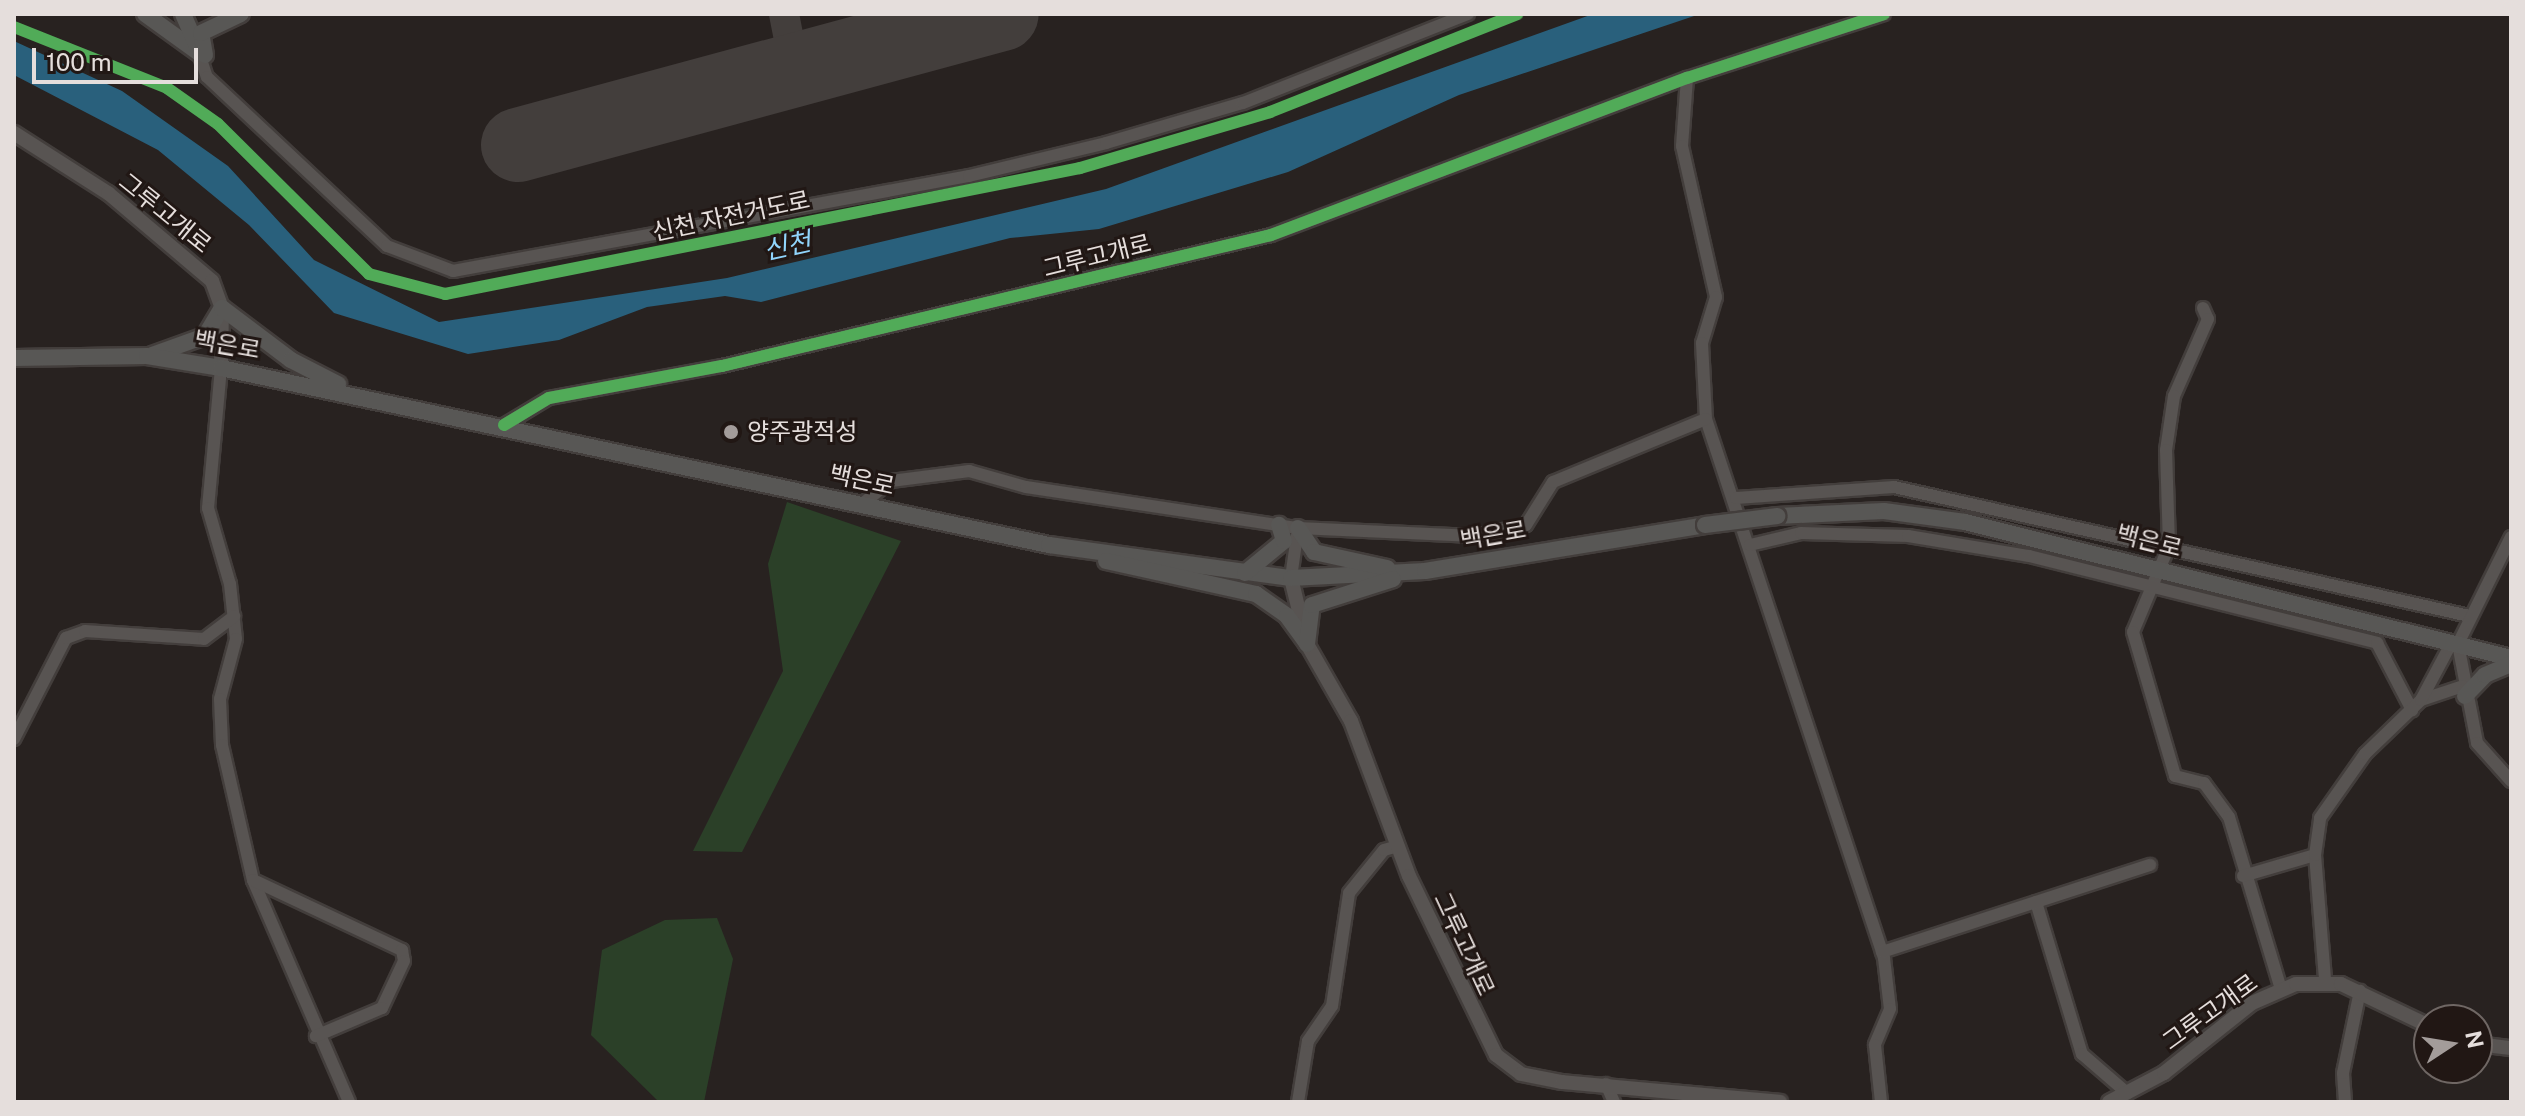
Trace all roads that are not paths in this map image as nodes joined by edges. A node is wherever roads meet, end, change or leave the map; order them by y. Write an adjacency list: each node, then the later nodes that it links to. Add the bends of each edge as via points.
1 (145, 14): 6 (main road)
2 (183, 14): 6 (main road)
3 (241, 14): 6 (main road, via 201,33)
4 (1468, 14): 6 (street, via 1243,103 1106,143 453,271 387,246 207,77)
5 (1884, 14): 7 (street, 그루고개로)
6 (202, 54)
7 (1687, 78): 15 (street, via 1682,146 1716,297 1702,343); 16 (street, 그루고개로, via 1271,235 722,366 549,398)
8 (14, 133): 9 (street, 그루고개로, via 180,251 212,281)
9 (222, 308): 11 (main road, via 205,336); 13 (street, 그루고개로); 14 (main road, via 291,360)
10 (2203, 308): 24 (street, via 2208,319 2174,396 2168,436 2162,516)
11 (147, 356): 12 (main road, 백은로); 13 (main road, 백은로)
12 (14, 358)
13 (221, 368): 14 (main road, 백은로); 30 (street, via 208,508)
14 (357, 393): 16 (main road, 백은로)
15 (1706, 419): 17 (street); 20 (street, via 1553,482 1526,525 1512,531)
16 (504, 425): 18 (main road, 백은로)
17 (1736, 498): 23 (street); 24 (street, via 1894,487)
18 (861, 505): 19 (street, via 891,481 969,471 1026,487); 22 (main road, 백은로)
19 (1279, 525): 20 (street); 26 (main road, via 1284,541)
20 (1298, 528): 27 (main road, via 1323,556); 28 (street)
21 (2511, 537): 31 (street)
22 (1049, 545): 26 (main road, 백은로); 33 (main road, via 1256,594 1287,616)
23 (1750, 545): 29 (street, via 1801,533 1908,536 2029,556); 46 (street)
24 (2169, 546): 25 (street); 31 (street)
25 (2160, 569): 27 (main road, 백은로, bridge, via 1965,522 1884,511 1705,525); 29 (street); 32 (main road, 백은로)
26 (1245, 573): 28 (main road, 백은로)
27 (1412, 573): 28 (main road, 백은로); 33 (main road, via 1312,605)
28 (1291, 578): 33 (street, 그루고개로)
29 (2153, 590): 37 (street, via 2377,643); 43 (street, via 2133,632 2175,776 2204,783 2229,817)
30 (234, 616): 38 (street, via 204,639 85,631 66,638); 44 (street, via 236,662 220,699 222,745)
31 (2469, 616): 32 (street)
32 (2455, 643): 34 (main road, 백은로); 36 (street); 37 (street)
33 (1307, 644): 40 (street, 그루고개로, via 1351,721)
34 (2511, 658)
35 (2511, 664): 36 (main road)
36 (2464, 691): 37 (street); 39 (street, via 2477,743)
37 (2417, 705): 41 (street, via 2365,754 2320,818)
38 (14, 739)
39 (2511, 781)
40 (1398, 846): 52 (street, 그루고개로, via 1496,1055 1521,1074); 55 (street, via 1384,850 1349,893 1332,1006 1308,1041)
41 (2315, 855): 43 (street); 47 (street)
42 (2150, 865): 45 (street)
43 (2243, 876): 48 (street)
44 (253, 880): 51 (street); 51 (street, via 402,950 404,961 382,1008)
45 (2036, 902): 46 (street); 53 (street, via 2082,1054)
46 (1882, 952): 58 (street, via 1890,1009 1875,1045)
47 (2325, 979): 48 (street, 그루고개로); 49 (street)
48 (2281, 989): 53 (street, 그루고개로)
49 (2360, 991): 50 (street); 60 (street, via 2347,1044)
50 (2413, 1018)
51 (316, 1036): 54 (street)
52 (1606, 1084): 56 (street); 57 (street, 그루고개로)
53 (2127, 1093): 59 (street, 그루고개로)
54 (349, 1102)
55 (1298, 1102)
56 (1614, 1102)
57 (1780, 1102)
58 (1881, 1102)
59 (2109, 1102)
60 (2345, 1102)

